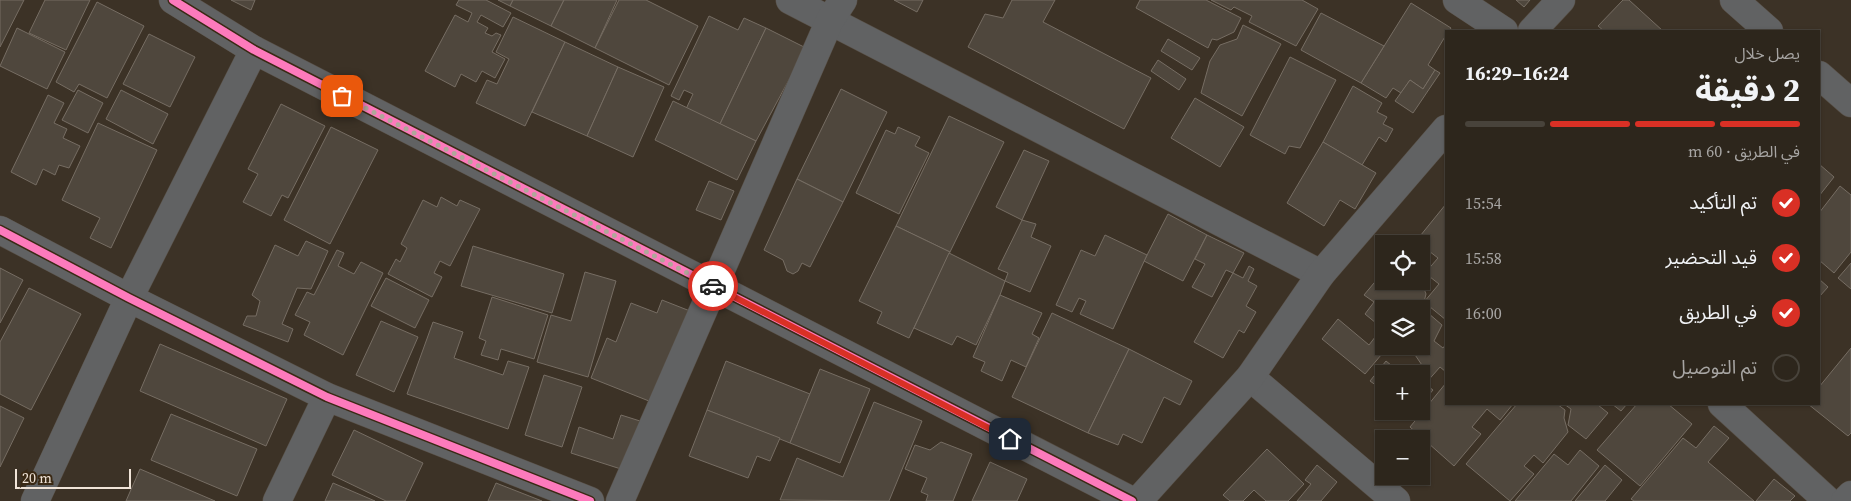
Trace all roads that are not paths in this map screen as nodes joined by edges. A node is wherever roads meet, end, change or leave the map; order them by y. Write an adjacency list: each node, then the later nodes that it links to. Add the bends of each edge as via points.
1 (172, 0): 10 (street)
2 (790, 0): 6 (street)
3 (1457, 0): 7 (street)
4 (1561, 0): 8 (street)
5 (1734, 0): 9 (street)
6 (837, 10): 15 (street); 16 (street)
7 (1502, 30)
8 (1533, 30)
9 (1768, 30)
10 (254, 50): 16 (street); 17 (street)
11 (1820, 76): 12 (street)
12 (1851, 103)
13 (1443, 140): 15 (street)
14 (0, 230): 17 (street)
15 (1321, 274): 18 (street)
16 (715, 287): 25 (street); 26 (street)
17 (130, 298): 19 (street); 22 (street)
18 (1250, 377): 27 (street); 28 (street)
19 (327, 398): 23 (street); 24 (street)
20 (1723, 405): 29 (street)
21 (1851, 495): 30 (street)
22 (35, 501)
23 (277, 501)
24 (590, 501)
25 (620, 501)
26 (1132, 501)
27 (1138, 501)
28 (1396, 501)
29 (1828, 501)
30 (1845, 501)

